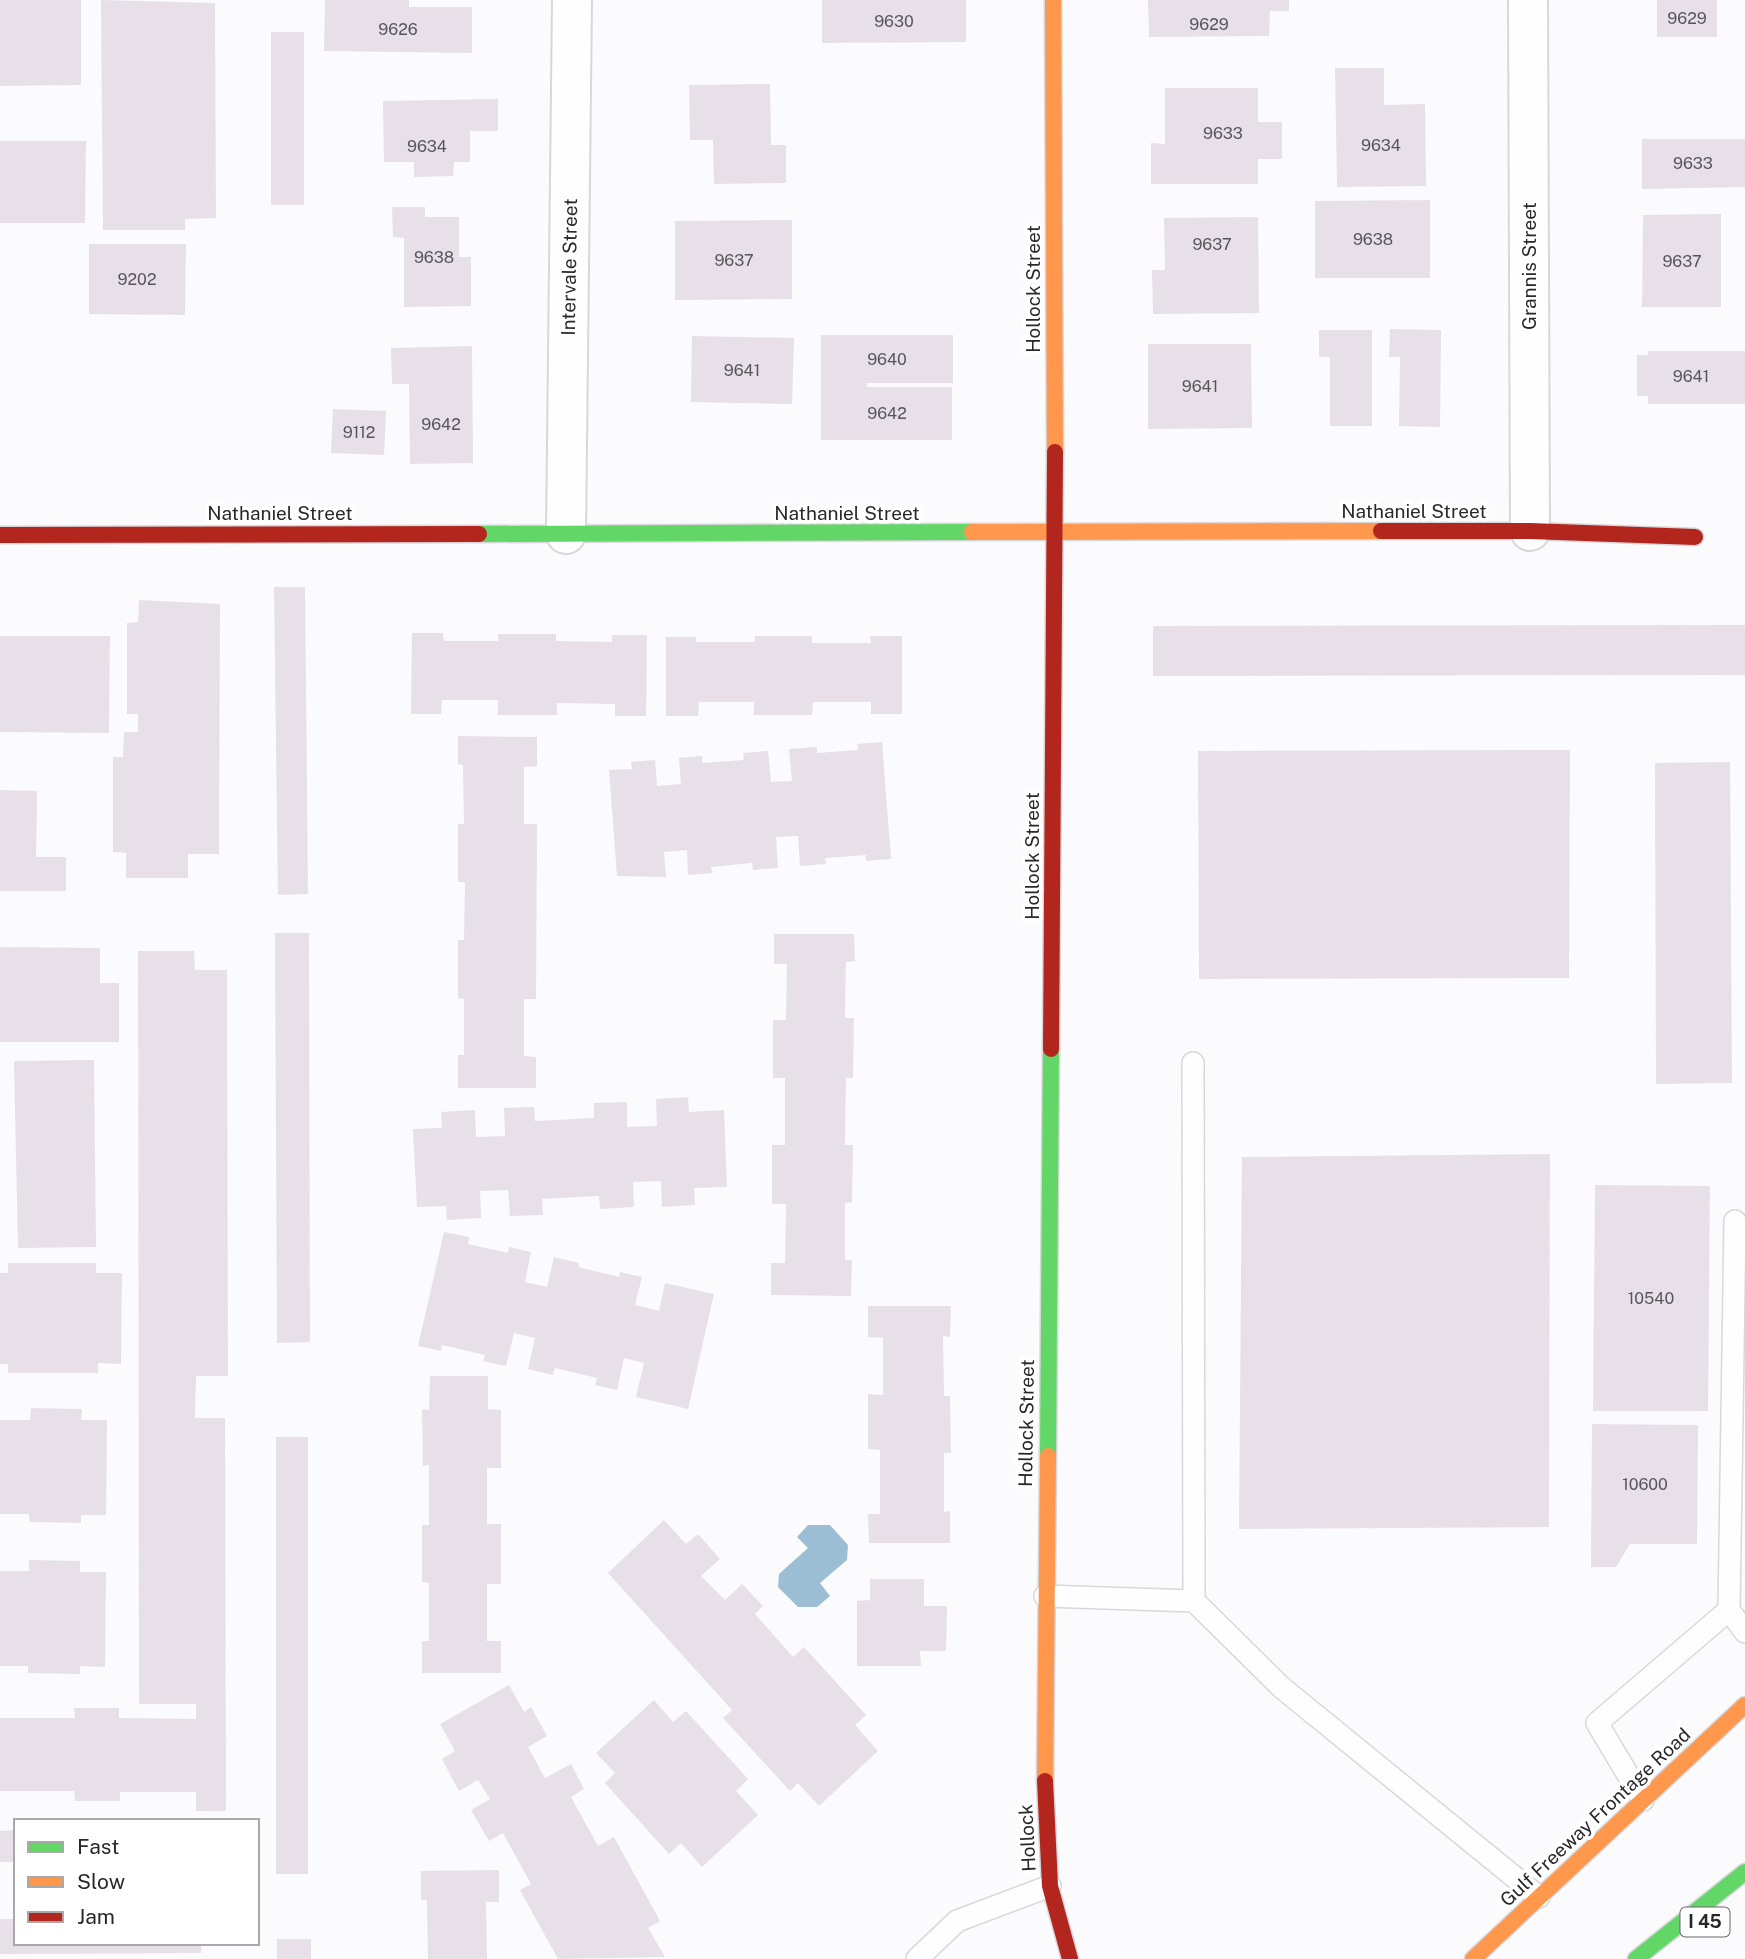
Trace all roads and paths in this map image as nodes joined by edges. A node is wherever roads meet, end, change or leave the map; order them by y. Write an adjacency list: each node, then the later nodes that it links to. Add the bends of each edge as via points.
1 (572, 0): 6 (street, Intervale Street)
2 (1053, 0): 5 (main road, Hollock Street)
3 (1528, 0): 4 (street, Grannis Street)
4 (1530, 531): 5 (main road, Nathaniel Street); 8 (main road, Nathaniel Street)
5 (1055, 533): 6 (main road, Nathaniel Street); 11 (main road, Hollock Street)
6 (566, 534): 7 (main road, Nathaniel Street)
7 (0, 535)
8 (1695, 537)
9 (1193, 1063): 12 (lane)
10 (1735, 1221): 13 (lane)
11 (1045, 1596): 12 (lane); 16 (main road, Hollock Street)
12 (1194, 1601): 21 (lane, via 1281,1687)
13 (1729, 1610): 14 (lane); 17 (lane, via 1597,1723)
14 (1745, 1632)
15 (1745, 1705): 17 (main road, Gulf Freeway Frontage Road)
16 (1045, 1712): 20 (main road, Hollock)
17 (1643, 1800): 21 (main road, Gulf Freeway Frontage Road)
18 (1745, 1872): 26 (main road)
19 (1745, 1884): 22 (main road, I 45)
20 (1051, 1886): 23 (lane, via 957,1921); 24 (main road, Hollock)
21 (1539, 1897): 25 (main road, Gulf Freeway Frontage Road)
22 (1675, 1950)
23 (917, 1959)
24 (1070, 1959)
25 (1473, 1959)
26 (1636, 1959)

